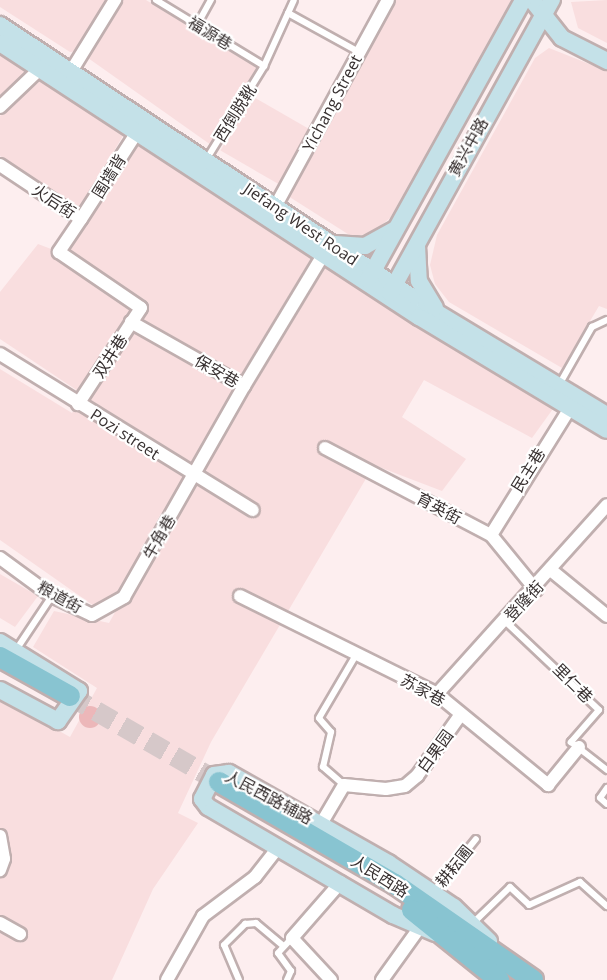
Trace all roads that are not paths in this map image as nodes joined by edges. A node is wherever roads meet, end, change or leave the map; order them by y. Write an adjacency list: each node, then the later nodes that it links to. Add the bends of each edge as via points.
1 (115, 0): 18 (street)
2 (156, 0): 12 (lane, 福源巷)
3 (211, 0): 12 (lane)
4 (294, 0): 9 (lane, 西倒脱靴)
5 (388, 0): 14 (street, Yichang Street)
6 (523, 0): 25 (main road, 黄兴中路)
7 (532, 0): 10 (main road)
8 (552, 0): 10 (main road, 黄兴中路)
9 (288, 13): 14 (lane); 17 (lane, 西倒脱靴)
10 (542, 18): 15 (main road, via 562,39); 26 (main road, 黄兴中路)
11 (0, 25): 16 (main road, Jiefang West Road)
12 (197, 25): 17 (lane, 福源巷)
13 (0, 43): 16 (main road, Jiefang West Road)
14 (360, 52): 23 (street, Yichang Street)
15 (607, 61)
16 (46, 63): 18 (main road, Jiefang West Road); 19 (street)
17 (264, 66): 21 (lane, 西倒脱靴)
18 (67, 78): 20 (main road, Jiefang West Road); 21 (main road, Jiefang West Road)
19 (0, 107)
20 (136, 132): 24 (street, 围墙背); 27 (main road, Jiefang West Road)
21 (206, 160): 23 (main road, Jiefang West Road)
22 (0, 165): 24 (street, 火后街)
23 (275, 207): 27 (main road, Jiefang West Road)
24 (81, 219): 30 (street, 火后街, via 59,252)
25 (399, 225): 27 (main road, via 365,246); 28 (main road, 黄兴中路)
26 (420, 238): 29 (main road, 黄兴中路); 31 (main road, via 419,281)
27 (326, 249): 28 (main road, Jiefang West Road); 36 (street)
28 (370, 277): 29 (main road, Jiefang West Road)
29 (391, 291): 31 (main road, Jiefang West Road); 38 (main road, Jiefang West Road)
30 (141, 308): 33 (street, 双井巷)
31 (444, 317): 35 (main road, Jiefang West Road)
32 (607, 320): 35 (lane, via 592,327)
33 (131, 322): 36 (street, 保安巷); 37 (street, 双井巷)
34 (0, 354): 37 (street, Pozi street)
35 (559, 385): 39 (main road, Jiefang West Road)
36 (244, 386): 42 (street, 保安巷)
37 (78, 404): 42 (street, Pozi street)
38 (570, 408): 40 (main road, Jiefang West Road); 45 (street, 民主巷)
39 (607, 415)
40 (607, 430)
41 (325, 448): 45 (street, 育英街)
42 (194, 477): 44 (street, Pozi street); 51 (street, 牛角巷)
43 (607, 505): 47 (street, 登隆街)
44 (253, 510)
45 (491, 535): 48 (street, 育英街)
46 (0, 558): 49 (street, 粮道街)
47 (552, 571): 48 (street, 登隆街); 52 (street)
48 (536, 591): 53 (street, 登隆街)
49 (52, 596): 51 (street, 粮道街, via 92,615); 55 (lane)
50 (240, 596): 56 (street, 苏家巷)
51 (124, 597)
52 (607, 616)
53 (506, 622): 59 (street, 登隆街); 61 (lane, 里仁巷, via 600,710 571,742)
54 (0, 642): 55 (main road)
55 (8, 654): 57 (main road, via 67,702); 58 (main road, via 73,683 77,696 58,721)
56 (356, 655): 59 (street, 苏家巷); 63 (lane, via 319,718 331,732 323,767)
57 (0, 672)
58 (0, 690)
59 (437, 694): 60 (street, 苏家巷)
60 (461, 714): 61 (street, 苏家巷, via 548,785); 63 (street, 白果园, via 405,786)
61 (579, 747): 62 (lane)
62 (607, 770)
63 (344, 785): 66 (street)
64 (607, 788): 65 (lane, via 600,798)
65 (607, 804)
66 (321, 824): 69 (main road, 人民西路辅路, via 218,771 203,803); 72 (main road, 人民西路辅路)
67 (0, 836): 70 (street, via 4,859)
68 (476, 839): 72 (lane, 耕耘圃)
69 (278, 848): 71 (main road, 人民西路辅路); 82 (street, via 255,877 203,916)
70 (0, 870)
71 (340, 882): 76 (main road, 人民西路辅路); 79 (street)
72 (433, 892): 75 (main road, 人民西路辅路)
73 (607, 906): 75 (lane, via 580,882 529,905 510,887)
74 (0, 923): 77 (street)
75 (471, 925): 80 (main road, 人民西路辅路)
76 (420, 927): 78 (main road, 人民西路辅路); 86 (street)
77 (20, 934)
78 (447, 938): 80 (main road, 人民西路, via 374,885 216,787 359,862); 81 (main road, 人民西路)
79 (287, 941): 83 (lane, via 256,923 245,924 224,945); 84 (lane, via 280,958 291,971); 85 (street)
80 (516, 965): 87 (main road, 人民西路)
81 (491, 977)
82 (167, 980)
83 (239, 980)
84 (287, 980)
85 (331, 980)
86 (382, 980)
87 (533, 980)

